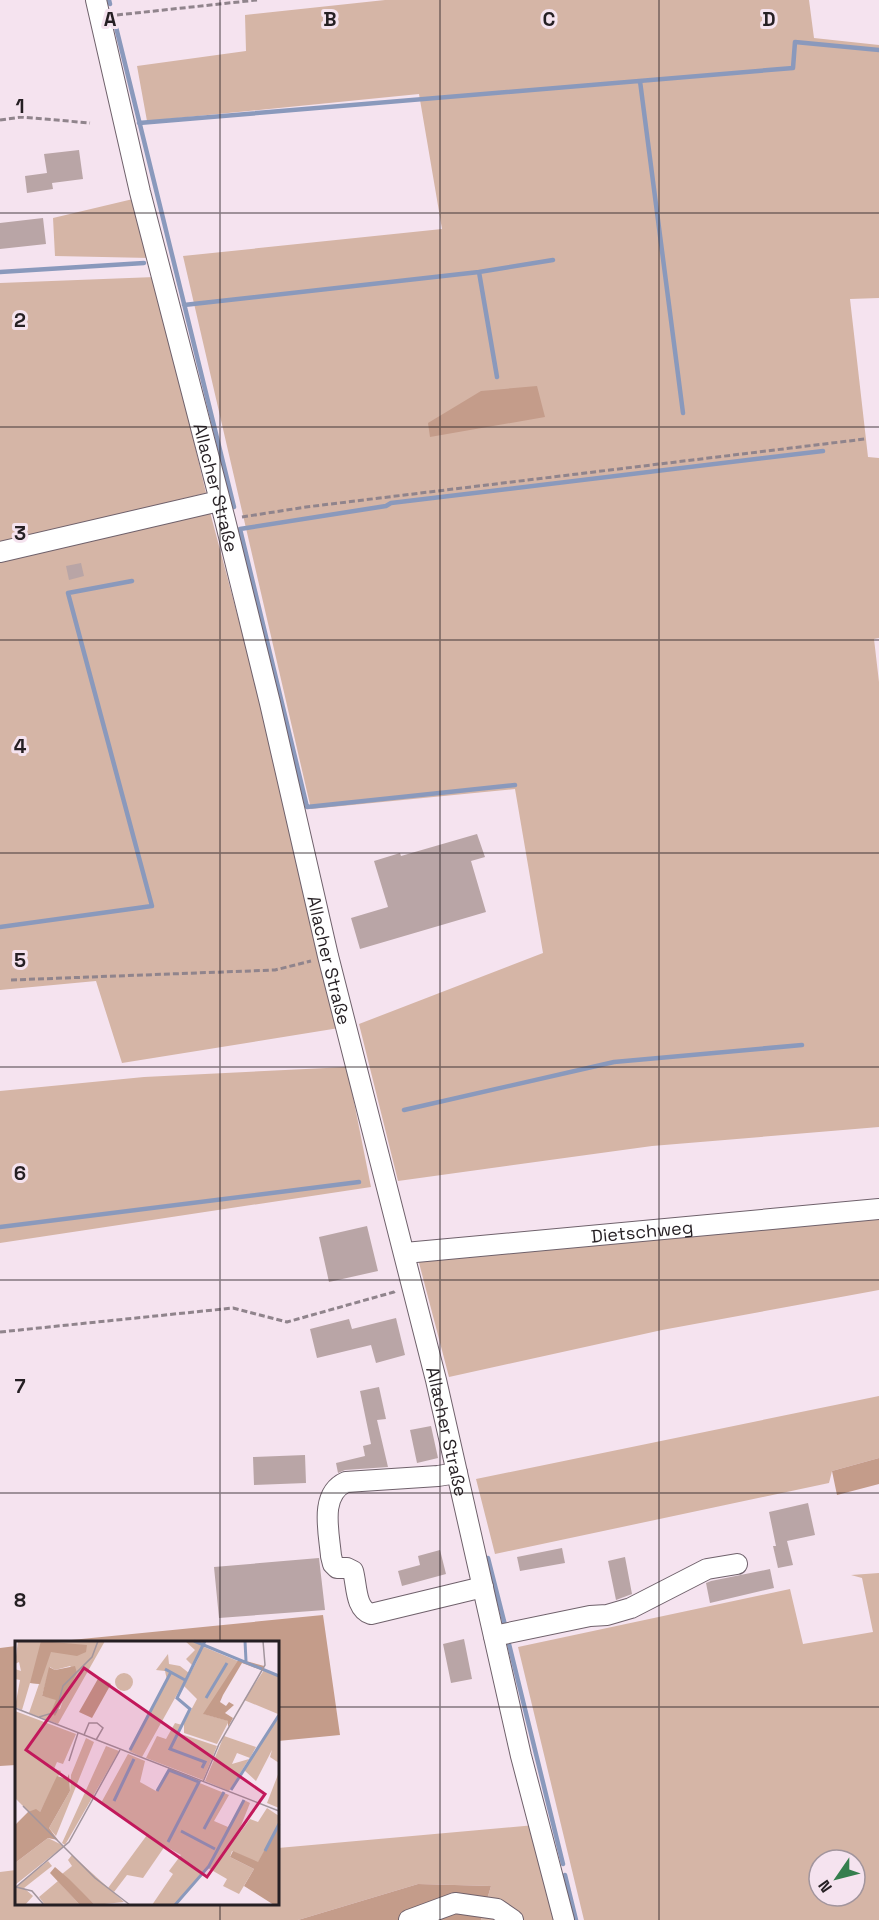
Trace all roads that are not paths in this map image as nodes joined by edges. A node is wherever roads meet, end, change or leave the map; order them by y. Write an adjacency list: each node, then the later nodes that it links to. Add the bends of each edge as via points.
1 (98, 8): 2 (street, Allacher Straße, via 140,192)
2 (222, 511): 3 (street); 5 (street, Allacher Straße, via 328,956)
3 (0, 552)
4 (879, 1209): 5 (street, Dietschweg)
5 (407, 1262): 6 (street, Allacher Straße)
6 (458, 1473): 8 (street, Allacher Straße); 8 (street, via 340,1485 329,1500 331,1556 337,1568 353,1571 360,1603 371,1614)
7 (737, 1564): 9 (street, via 707,1569 631,1608)
8 (483, 1587): 9 (street, Allacher Straße)
9 (494, 1636): 12 (street, Allacher Straße)
10 (409, 1920): 11 (street, via 455,1903 497,1909)
11 (513, 1920)
12 (564, 1920)

